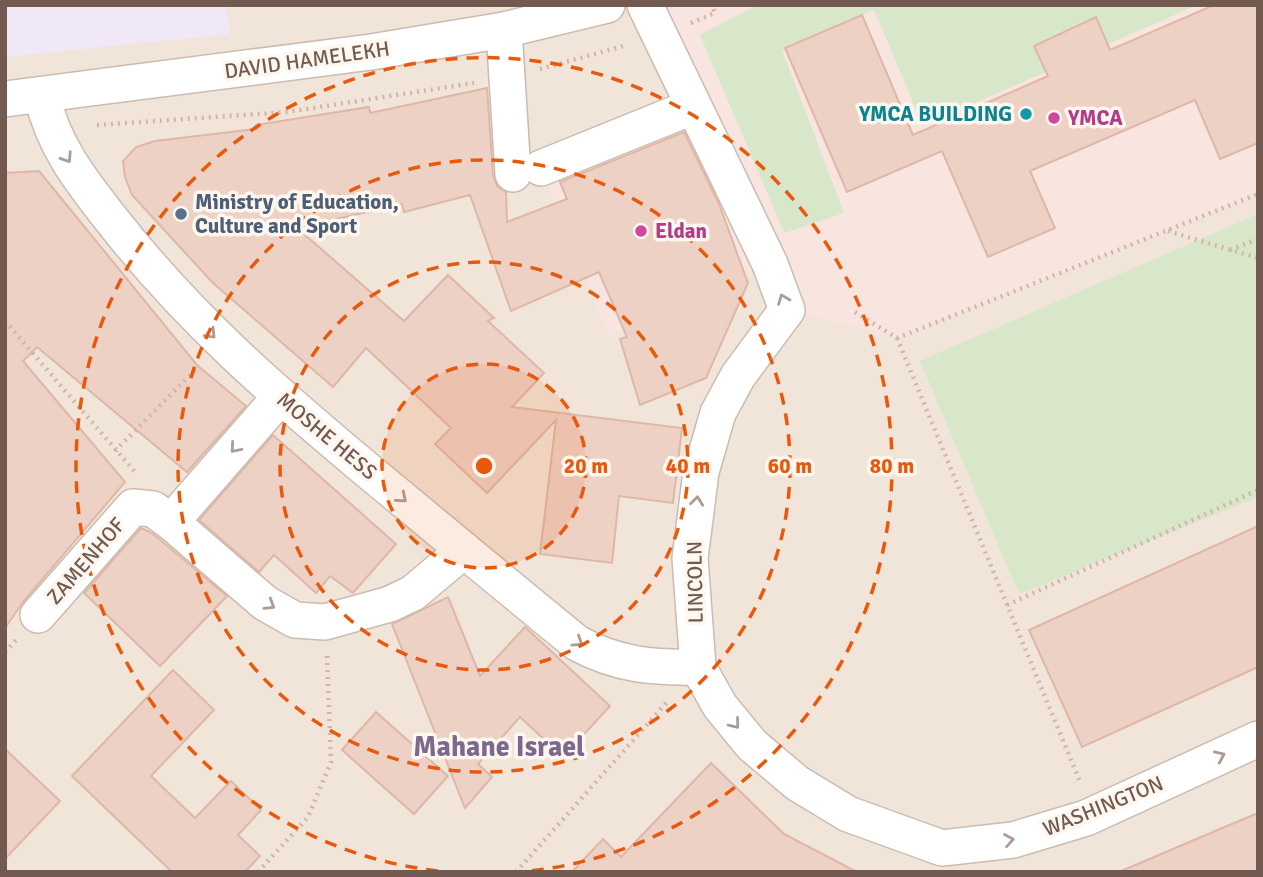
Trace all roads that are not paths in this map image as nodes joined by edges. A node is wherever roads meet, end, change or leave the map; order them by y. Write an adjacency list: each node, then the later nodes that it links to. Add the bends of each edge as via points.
1 (607, 5): 2 (street, DAVID HAMELEKH)
2 (542, 14): 4 (street, DAVID HAMELEKH)
3 (652, 21): 7 (street, LINCOLN)
4 (503, 30): 5 (street, DAVID HAMELEKH); 7 (street, via 507,77 527,171)
5 (42, 95): 6 (street, DAVID HAMELEKH); 8 (street, MOSHE HESS, one-way to 8, via 51,129 76,173 133,247 221,344)
6 (5, 99)
7 (692, 107): 12 (street, LINCOLN, one-way to 7, via 690,558 701,472 718,413 738,376 788,310)
8 (280, 397): 9 (street, one-way to 9); 10 (street, MOSHE HESS, one-way to 10)
9 (162, 516): 10 (street, one-way to 10, via 265,603 295,620 325,622 413,593); 11 (street, ZAMENHOF, via 133,507)
10 (464, 550): 12 (street, MOSHE HESS, one-way to 12, via 577,643 600,656 640,666)
11 (38, 615)
12 (698, 667): 14 (street, LINCOLN, one-way to 14, via 720,706 752,745 797,783 848,814)
13 (1258, 739): 14 (street, WASHINGTON, one-way to 13, via 1093,814)
14 (943, 860)

